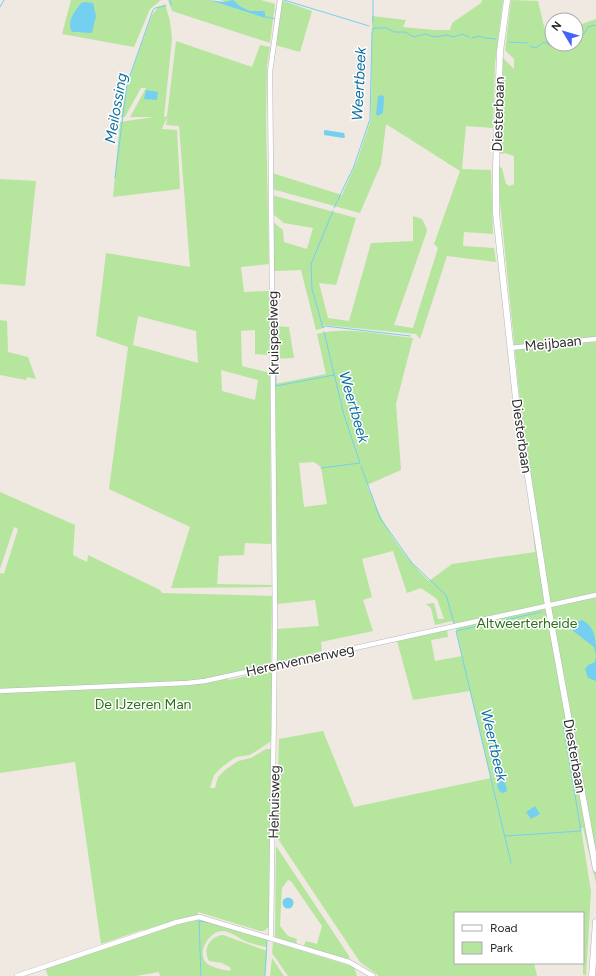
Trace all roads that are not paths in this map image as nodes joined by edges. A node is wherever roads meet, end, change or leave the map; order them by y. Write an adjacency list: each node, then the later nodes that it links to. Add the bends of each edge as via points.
1 (280, 0): 7 (street, Kruispeelweg, via 270,72 275,461)
2 (507, 0): 4 (street, Diesterbaan, via 500,51 495,191)
3 (596, 338): 4 (street, Meijbaan)
4 (510, 348): 6 (street, Diesterbaan)
5 (596, 595): 6 (street, Herenvennenweg)
6 (548, 606): 7 (street, Herenvennenweg); 9 (street, Diesterbaan)
7 (274, 666): 8 (street, Herenvennenweg, via 187,683); 11 (street, Heihuisweg)
8 (0, 691)
9 (596, 869)
10 (596, 922): 14 (street)
11 (271, 938): 12 (street, via 208,918 188,918); 13 (street, via 349,962)
12 (17, 976)
13 (373, 976)
14 (592, 976)

